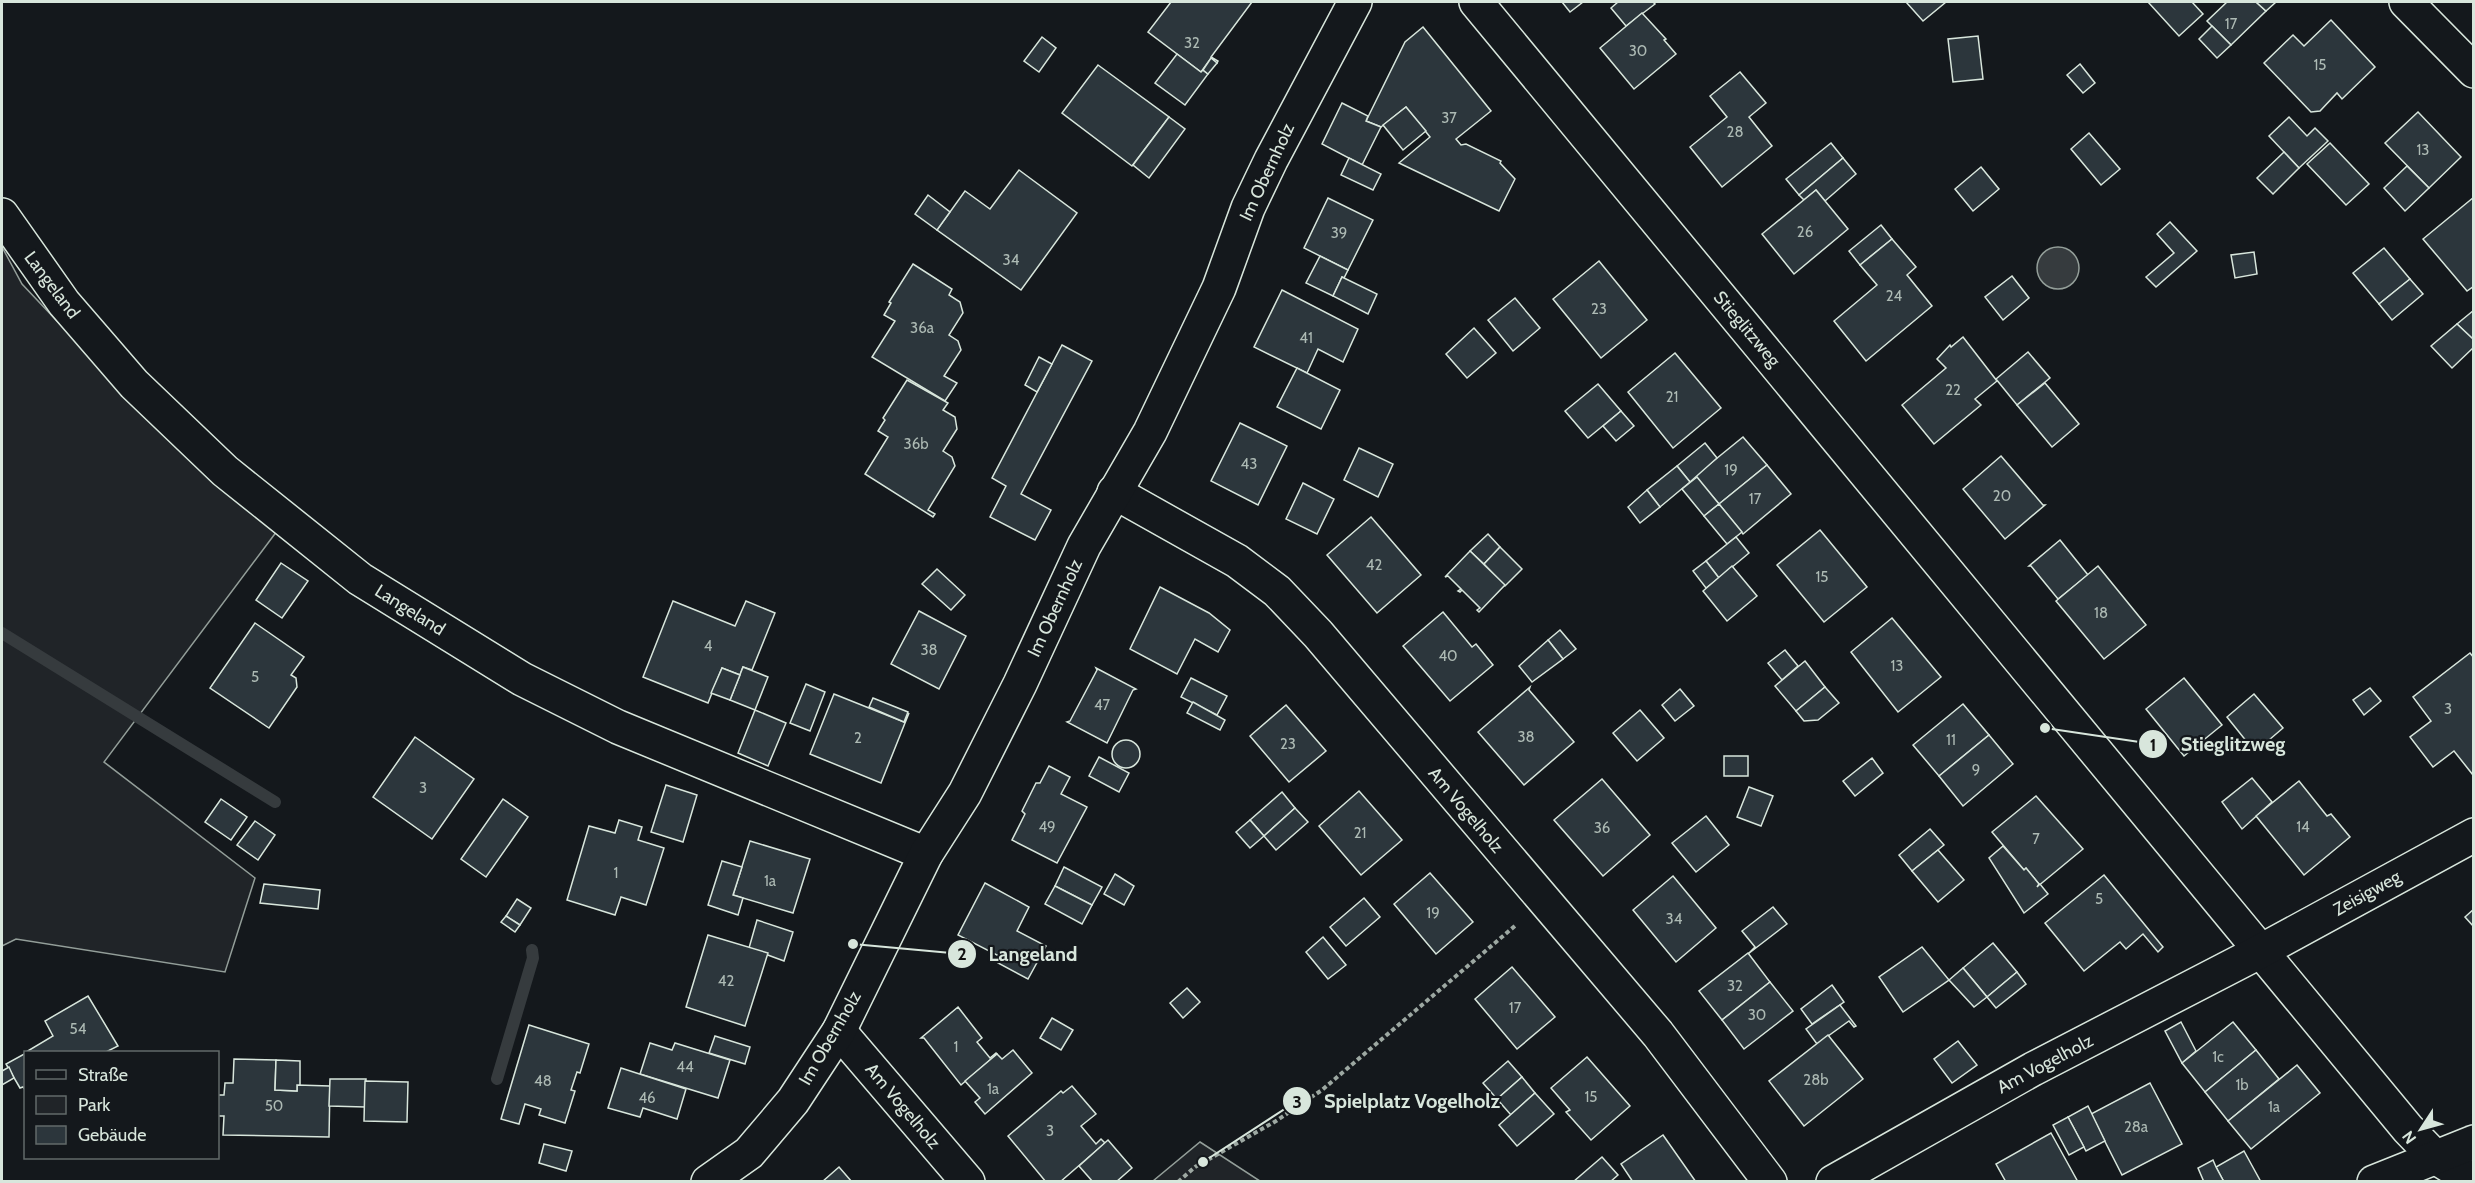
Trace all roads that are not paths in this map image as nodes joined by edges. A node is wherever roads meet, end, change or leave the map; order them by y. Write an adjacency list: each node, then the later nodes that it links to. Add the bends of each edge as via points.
1 (1355, 2): 6 (street, Im Obernholz, via 1248,208 1219,288 1150,432)
2 (1476, 2): 9 (street, Stieglitzweg)
3 (2406, 2): 4 (street)
4 (2474, 71)
5 (2, 215): 8 (street, Langeland, via 64,303 134,384 225,471 360,579 522,679 618,728)
6 (1114, 492): 8 (street, Im Obernholz, via 1063,587 965,793); 16 (street, Am Vogelholz, via 1237,561 1277,591 1318,634 1658,1034)
7 (2474, 835): 9 (street, Zeisigweg)
8 (926, 854): 10 (street, Im Obernholz)
9 (2261, 951): 12 (street, Stieglitzweg); 17 (street, Am Vogelholz, via 2033,1069)
10 (839, 1031): 14 (street, Im Obernholz, via 793,1101 750,1153); 15 (street, Am Vogelholz)
11 (2474, 1142): 12 (street)
12 (2435, 1157): 13 (street, Stieglitzweg); 18 (street)
13 (2474, 1181)
14 (708, 1182)
15 (968, 1182)
16 (1770, 1182)
17 (1833, 1182)
18 (2374, 1182)

